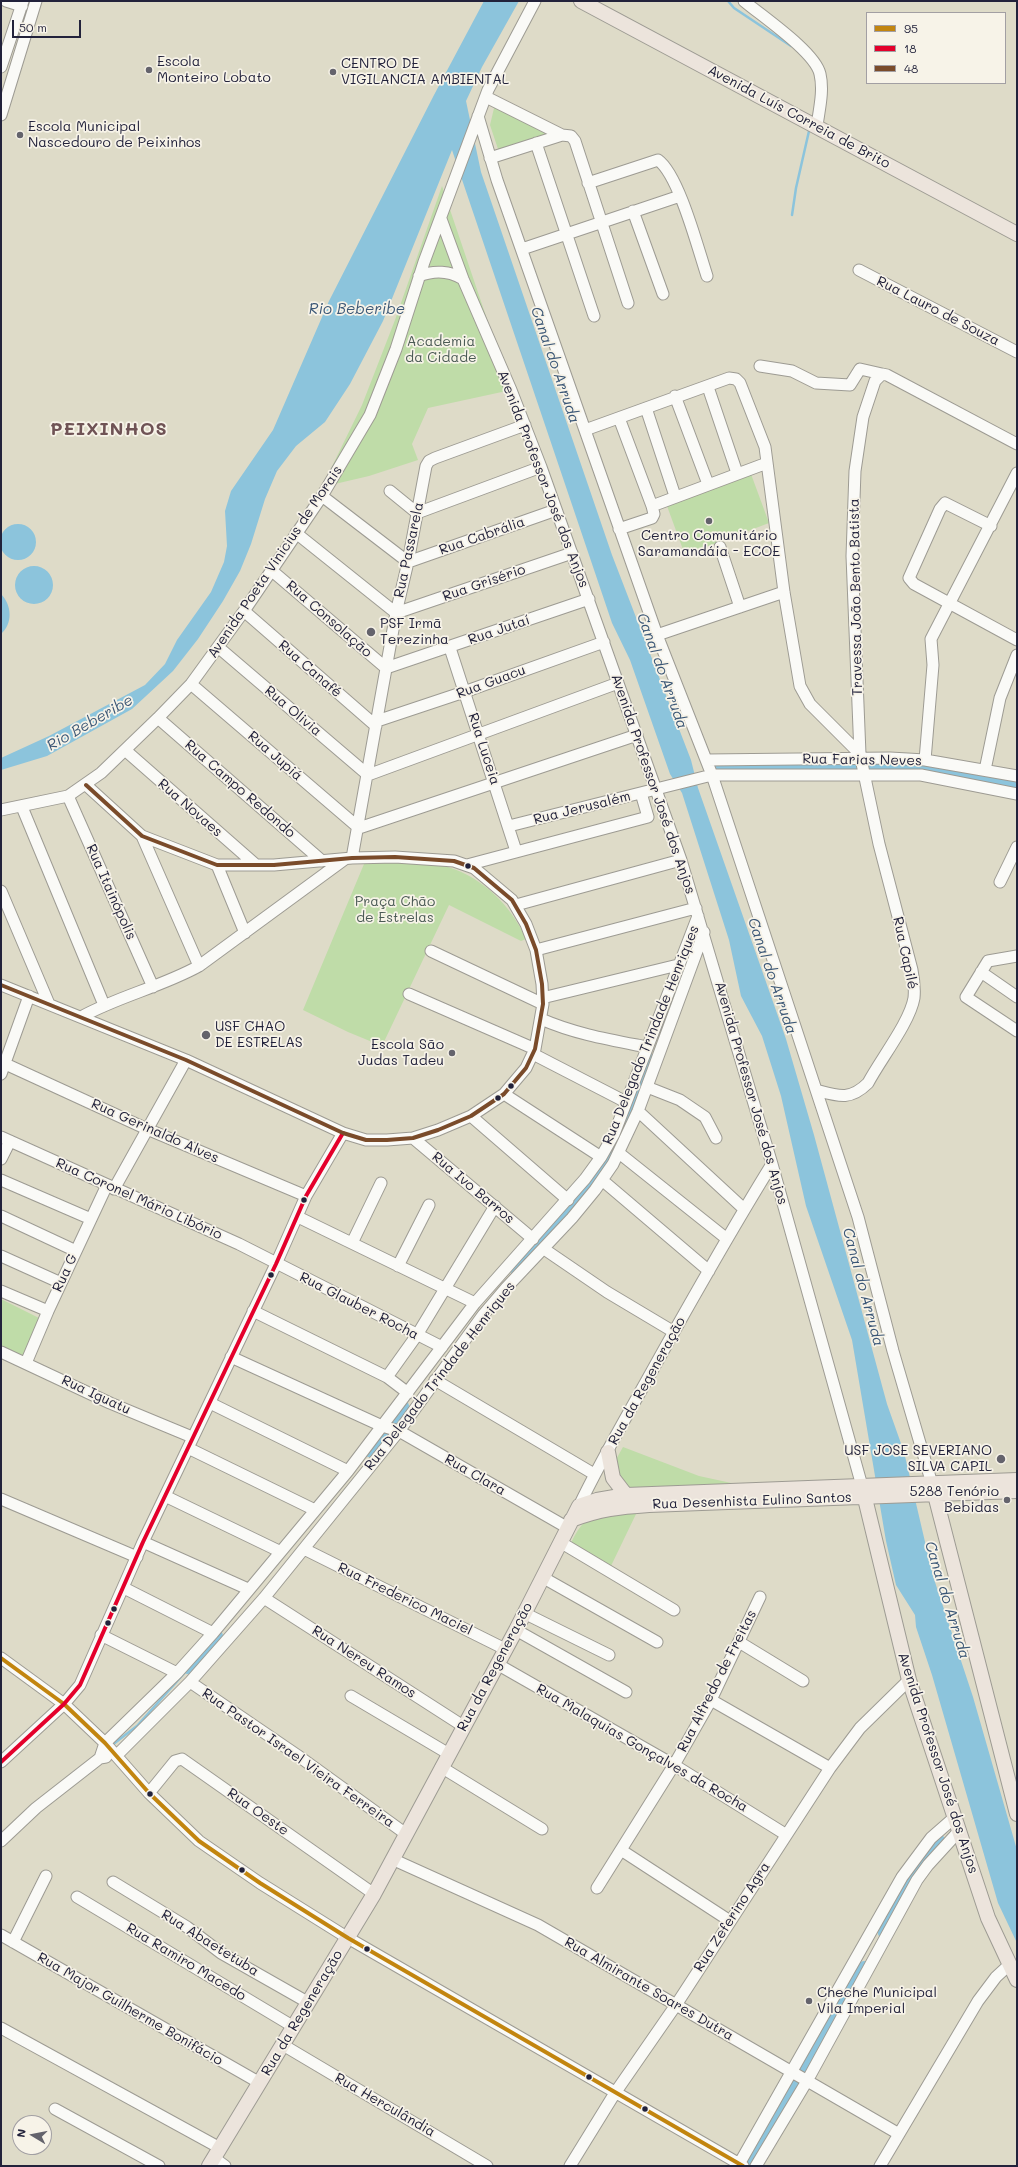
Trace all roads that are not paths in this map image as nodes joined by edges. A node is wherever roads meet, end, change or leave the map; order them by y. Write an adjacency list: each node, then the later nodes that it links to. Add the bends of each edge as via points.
1 (6, 1): 6 (street)
2 (36, 1): 9 (street)
3 (535, 1): 8 (street)
4 (581, 1): 11 (main road, Avenida Luís Correia de Brito)
5 (744, 1): 11 (street, via 802,48 818,67 821,85)
6 (22, 3): 7 (street)
7 (1, 66)
8 (486, 97): 10 (street); 12 (street)
9 (1, 115)
10 (478, 116): 14 (street); 18 (street, Avenida Poeta Vinicius de Morais)
11 (816, 126): 21 (main road, Avenida Luís Correia de Brito)
12 (562, 135): 13 (street); 15 (street, via 571,136 575,141)
13 (536, 143): 14 (street); 20 (street)
14 (490, 158): 22 (street)
15 (588, 183): 16 (street, via 658,160 671,174); 19 (street)
16 (680, 196): 17 (street); 25 (street)
17 (633, 210): 19 (street); 27 (street)
18 (442, 214): 24 (street, Avenida Poeta Vinicius de Morais); 26 (street, Avenida Professor José dos Anjos)
19 (601, 221): 20 (street); 28 (street)
20 (566, 233): 22 (street); 29 (street)
21 (1017, 234)
22 (522, 249): 38 (street)
23 (859, 270): 30 (street, Rua Lauro de Souza)
24 (420, 276): 26 (street, via 436,271); 46 (street, Avenida Poeta Vinicius de Morais, via 370,415)
25 (707, 276)
26 (463, 279): 37 (street, Avenida Professor José dos Anjos)
27 (663, 294)
28 (628, 303)
29 (594, 316)
30 (1017, 352)
31 (760, 366): 32 (street, via 792,371 820,384 850,385 860,369)
32 (885, 375): 39 (street); 81 (street, Travessa João Bento Batista, via 875,381 863,417 854,471 852,556)
33 (708, 387): 34 (street); 40 (street, via 729,378 740,383 759,428); 43 (street)
34 (676, 396): 35 (street); 44 (street)
35 (646, 408): 36 (street); 47 (street)
36 (619, 418): 38 (street); 48 (street)
37 (525, 426): 41 (street, Avenida Professor José dos Anjos); 50 (street, Rua Passarela, via 429,461)
38 (585, 430): 52 (street)
39 (1017, 444)
40 (767, 463): 43 (street); 58 (street)
41 (541, 467): 49 (street, Avenida Professor José dos Anjos); 50 (street)
42 (1017, 473): 51 (street)
43 (737, 474): 44 (street)
44 (708, 484): 47 (street)
45 (390, 491): 50 (street)
46 (322, 496): 53 (street, Avenida Poeta Vinicius de Morais); 56 (street)
47 (675, 496): 48 (street)
48 (652, 506): 52 (street, via 652,518)
49 (556, 510): 55 (street, Avenida Professor José dos Anjos); 56 (street, Rua Cabrália)
50 (417, 513): 56 (street, Rua Passarela)
51 (991, 526): 60 (street); 60 (street, via 945,503 940,509 909,578 914,584)
52 (619, 529): 64 (street)
53 (296, 532): 57 (street, Avenida Poeta Vinicius de Morais); 63 (street)
54 (720, 547): 61 (street)
55 (572, 553): 59 (street, Avenida Professor José dos Anjos); 63 (street, Rua Grisério)
56 (408, 562): 63 (street, Rua Passarela)
57 (271, 570): 62 (street, Avenida Poeta Vinicius de Morais); 70 (street, Rua Consolação)
58 (784, 592): 61 (street); 81 (street, via 803,694)
59 (589, 599): 66 (street, Avenida Professor José dos Anjos); 68 (street, Rua Jutaí)
60 (950, 603): 65 (street); 80 (street, via 931,639 933,665)
61 (740, 607): 64 (street)
62 (244, 611): 67 (street, Avenida Poeta Vinicius de Morais); 75 (street, Rua Canafé)
63 (396, 612): 70 (street, Rua Passarela)
64 (657, 635): 79 (street)
65 (1017, 640)
66 (604, 642): 71 (street, Avenida Professor José dos Anjos); 73 (street, Rua Guacu)
67 (218, 647): 72 (street, Avenida Poeta Vinicius de Morais); 83 (street, Rua Olivia)
68 (450, 648): 70 (street, Rua Jutaí); 73 (street, Rua Luceia)
69 (1017, 655): 82 (street, via 1000,698)
70 (386, 668): 75 (street, Rua Passarela)
71 (618, 683): 76 (street); 77 (street, Avenida Professor José dos Anjos)
72 (191, 684): 74 (street, Avenida Poeta Vinicius de Morais); 95 (street, Rua Jupiá)
73 (464, 692): 75 (street, Rua Guacu); 76 (street, Rua Luceia)
74 (158, 718): 78 (street, Avenida Poeta Vinicius de Morais); 101 (street, Rua Campo Redondo)
75 (376, 723): 83 (street, Rua Passarela)
76 (480, 735): 83 (street); 86 (street, Rua Luceia)
77 (637, 735): 86 (street); 88 (street, Avenida Professor José dos Anjos)
78 (125, 750): 87 (street, Avenida Poeta Vinicius de Morais); 103 (street, Rua Novaes)
79 (706, 760): 81 (street, Rua Farias Neves); 84 (street)
80 (924, 760): 81 (street, Rua Farias Neves); 82 (street, Rua Farias Neves)
81 (861, 764): 84 (street, Rua Farias Neves); 90 (street, Rua Farias Neves, via 902,774 938,777); 133 (street, Rua Capilé, via 912,970 915,984 914,1000 906,1019 868,1083 860,1091 852,1095 839,1096)
82 (985, 770): 85 (street, Rua Farias Neves)
83 (368, 775): 95 (street, Rua Passarela)
84 (707, 776): 88 (street, Rua Farias Neves); 133 (street)
85 (1017, 776)
86 (494, 781): 94 (street, Rua Luceia); 95 (street)
87 (86, 785): 91 (street, Avenida Poeta Vinicius de Morais); 96 (street)
88 (661, 788): 89 (street, Rua Jerusalém); 100 (street, Avenida Professor José dos Anjos)
89 (641, 793): 94 (street, Rua Jerusalém); 98 (street, via 648,817)
90 (1017, 794)
91 (68, 796): 92 (street, Avenida Poeta Vinicius de Morais); 118 (street, Rua Itainópolis)
92 (22, 807): 93 (street, Avenida Poeta Vinicius de Morais); 124 (street)
93 (1, 810)
94 (509, 826): 98 (street, Rua Luceia)
95 (359, 828): 99 (street, Rua Passarela)
96 (142, 836): 102 (street); 115 (street)
97 (1017, 848): 105 (street)
98 (516, 851): 104 (street)
99 (349, 858): 101 (street); 104 (street, via 424,858); 110 (street)
100 (681, 860): 107 (street); 108 (street, Avenida Professor José dos Anjos)
101 (322, 861): 103 (street)
102 (217, 865): 103 (street); 110 (street)
103 (256, 865)
104 (467, 865): 107 (street, via 490,880)
105 (1000, 882)
106 (1, 891): 123 (street)
107 (516, 905): 111 (street)
108 (697, 912): 109 (street, Avenida Professor José dos Anjos); 111 (street); 114 (street, Rua Delegado Trindade Henriques)
109 (704, 932): 132 (street, Rua Delegado Trindade Henriques); 146 (street, Avenida Professor José dos Anjos)
110 (245, 933): 115 (street)
111 (536, 950): 122 (street)
112 (432, 951): 122 (street)
113 (1015, 959): 116 (street, via 988,960)
114 (678, 964): 122 (street); 128 (street, Rua Delegado Trindade Henriques)
115 (199, 966): 118 (street)
116 (981, 972): 121 (street); 127 (street, via 966,997)
117 (1, 985): 120 (street)
118 (153, 987): 124 (street)
119 (409, 994): 129 (street)
120 (29, 996): 123 (street); 131 (street)
121 (1017, 997)
122 (542, 1001): 126 (street)
123 (49, 1004): 125 (street)
124 (104, 1005): 125 (street)
125 (81, 1017): 130 (street)
126 (540, 1019): 128 (street, via 585,1034); 129 (street)
127 (1017, 1030)
128 (647, 1047): 135 (street, Rua Delegado Trindade Henriques)
129 (534, 1051): 134 (street, via 526,1068); 135 (street)
130 (186, 1060): 138 (street, Rua G); 139 (street)
131 (2, 1067): 138 (street, Rua Gerinaldo Alves)
132 (647, 1087): 136 (street, Rua Delegado Trindade Henriques); 141 (street, via 680,1100 705,1117)
133 (816, 1090): 191 (street, via 858,1217)
134 (504, 1094): 137 (street); 144 (street)
135 (626, 1102): 144 (street, Rua Delegado Trindade Henriques, via 614,1134)
136 (638, 1112): 143 (street, Rua Delegado Trindade Henriques); 155 (street)
137 (471, 1116): 140 (street); 152 (street)
138 (147, 1129): 150 (street, Rua G); 151 (street, Rua Gerinaldo Alves)
139 (343, 1133): 140 (street, via 366,1140); 151 (street)
140 (413, 1138): 154 (street, Rua Ivo Barros)
141 (716, 1138)
142 (5, 1139): 145 (street); 150 (street, Rua Coronel Mário Libório)
143 (618, 1153): 148 (street, Rua Delegado Trindade Henriques); 160 (street)
144 (601, 1157): 152 (street, Rua Delegado Trindade Henriques)
145 (1, 1159)
146 (772, 1164): 155 (street, Rua da Regeneração); 192 (street, Avenida Professor José dos Anjos)
147 (1, 1180): 158 (street)
148 (602, 1180): 162 (street, Rua Delegado Trindade Henriques); 167 (street)
149 (381, 1183): 161 (street)
150 (111, 1187): 158 (street, Rua G); 165 (street, Rua Coronel Mário Libório, via 239,1244)
151 (306, 1196): 157 (street)
152 (568, 1200): 159 (street, Rua Delegado Trindade Henriques)
153 (429, 1205): 166 (street)
154 (496, 1206): 159 (street, Rua Ivo Barros); 169 (street)
155 (744, 1209): 160 (street, Rua da Regeneração)
156 (1, 1216): 163 (street)
157 (298, 1217): 161 (street); 165 (street)
158 (91, 1219): 163 (street, Rua G)
159 (533, 1239): 171 (street, Rua Delegado Trindade Henriques)
160 (727, 1239): 167 (street, Rua da Regeneração)
161 (352, 1243): 166 (street)
162 (544, 1249): 174 (street, via 607,1292); 181 (street, Rua Delegado Trindade Henriques, via 506,1288)
163 (76, 1251): 168 (street, Rua G)
164 (1, 1256): 168 (street)
165 (276, 1264): 173 (street); 175 (street, Rua Glauber Rocha)
166 (398, 1266): 169 (street)
167 (709, 1271): 174 (street, Rua da Regeneração)
168 (61, 1283): 172 (street, Rua G)
169 (445, 1289): 171 (street); 175 (street)
170 (1, 1291): 172 (street)
171 (475, 1303): 176 (street, Rua Delegado Trindade Henriques)
172 (48, 1311): 179 (street, Rua G)
173 (253, 1311): 178 (street); 180 (street)
174 (674, 1332): 187 (street, Rua da Regeneração)
175 (417, 1335): 176 (street, Rua Glauber Rocha); 180 (street)
176 (442, 1347): 182 (street, Rua Delegado Trindade Henriques)
177 (1, 1352): 179 (street, Rua Iguatu)
178 (231, 1357): 183 (street); 184 (street, Rua Clara)
179 (26, 1363): 185 (street, Rua Iguatu, via 110,1403)
180 (387, 1377): 182 (street)
181 (435, 1380): 184 (street, Rua Delegado Trindade Henriques); 189 (street)
182 (408, 1393): 184 (street, Rua Delegado Trindade Henriques)
183 (210, 1403): 185 (street); 188 (street)
184 (390, 1428): 188 (street, Rua Delegado Trindade Henriques); 199 (street, Rua Clara); 202 (street, Rua Delegado Trindade Henriques)
185 (192, 1437): 186 (street)
186 (188, 1448): 195 (street); 198 (street)
187 (608, 1452): 189 (street, Rua da Regeneração); 194 (main road, via 613,1478)
188 (348, 1471): 198 (street, Rua Delegado Trindade Henriques)
189 (594, 1474): 197 (street, Rua da Regeneração)
190 (1017, 1480): 191 (main road)
191 (927, 1489): 192 (main road, Rua Desenhista Eulino Santos); 193 (main road); 239 (main road)
192 (867, 1491): 194 (main road, Rua Desenhista Eulino Santos); 199 (main road, Rua Desenhista Eulino Santos, via 612,1508 592,1512); 222 (main road, Avenida Professor José dos Anjos)
193 (1017, 1491)
194 (626, 1495): 197 (main road, Rua Desenhista Eulino Santos)
195 (165, 1496): 200 (street); 203 (street)
196 (1, 1499): 204 (street)
197 (579, 1506): 199 (main road, Rua da Regeneração)
198 (315, 1510): 203 (street, Rua Delegado Trindade Henriques)
199 (570, 1524): 201 (main road, Rua da Regeneração)
200 (143, 1542): 204 (street); 207 (street)
201 (560, 1542): 205 (main road, Rua da Regeneração); 210 (street)
202 (304, 1549): 209 (street, Rua Delegado Trindade Henriques); 217 (street, Rua Frederico Maciel)
203 (279, 1551): 207 (street, Rua Delegado Trindade Henriques)
204 (137, 1557): 206 (street)
205 (542, 1577): 211 (main road, Rua da Regeneração); 215 (street)
206 (124, 1588): 213 (street); 214 (street)
207 (248, 1589): 213 (street, Rua Delegado Trindade Henriques)
208 (760, 1597): 216 (street, Rua Alfredo de Freitas)
209 (264, 1598): 223 (street, Rua Delegado Trindade Henriques); 229 (street, Rua Nereu Ramos)
210 (674, 1610)
211 (524, 1613): 212 (main road, Rua da Regeneração); 218 (street)
212 (516, 1630): 217 (main road, Rua da Regeneração); 225 (street)
213 (213, 1633): 221 (street, Rua Delegado Trindade Henriques)
214 (101, 1635): 221 (street); 228 (street, via 80,1685)
215 (657, 1642)
216 (738, 1642): 224 (street); 227 (street, Rua Alfredo de Freitas)
217 (505, 1649): 220 (main road, Rua da Regeneração)
218 (609, 1655)
219 (1, 1658): 228 (street)
220 (497, 1664): 229 (main road, Rua da Regeneração); 235 (street, Rua Malaquias Gonçalves da Rocha)
221 (178, 1673): 230 (street, Rua Delegado Trindade Henriques)
222 (909, 1680): 237 (street, Rua Zeferino Agra, via 860,1728); 240 (main road, Avenida Professor José dos Anjos)
223 (190, 1682): 232 (street, Rua Delegado Trindade Henriques); 243 (street, Rua Pastor Israel Vieira Ferreira, via 297,1754)
224 (803, 1682)
225 (626, 1692)
226 (351, 1696): 231 (street)
227 (711, 1700): 235 (street, Rua Alfredo de Freitas); 237 (street)
228 (64, 1704): 230 (street); 234 (street)
229 (464, 1726): 231 (main road, Rua da Regeneração)
230 (105, 1743): 232 (street); 233 (street)
231 (449, 1754): 236 (main road, Rua da Regeneração)
232 (117, 1755): 233 (street); 238 (street)
233 (100, 1758): 245 (street, via 36,1808)
234 (1, 1762)
235 (674, 1765): 244 (street, Rua Malaquias Gonçalves da Rocha); 246 (street, Rua Alfredo de Freitas)
236 (442, 1767): 241 (street); 243 (main road, Rua da Regeneração)
237 (830, 1768): 244 (street, Rua Zeferino Agra)
238 (148, 1793): 251 (street, Rua Oeste, via 175,1761 182,1759); 255 (street, via 199,1841)
239 (1017, 1814)
240 (956, 1817): 242 (main road, Avenida Professor José dos Anjos); 264 (street, via 940,1828 914,1858)
241 (542, 1829)
242 (960, 1830): 257 (main road, Avenida Professor José dos Anjos, via 988,1918); 265 (street, via 917,1880)
243 (406, 1834): 247 (main road, Rua da Regeneração)
244 (785, 1834): 253 (street, Rua Zeferino Agra)
245 (1, 1840)
246 (621, 1850): 250 (street, Rua Alfredo de Freitas); 253 (street)
247 (392, 1859): 251 (main road, Rua da Regeneração); 260 (street, Rua Almirante Soares Dutra, via 538,1925)
248 (46, 1876): 256 (street)
249 (112, 1882): 259 (street, Rua Abaetetuba, via 187,1927 221,1953)
250 (597, 1888)
251 (374, 1894): 255 (main road, Rua da Regeneração)
252 (77, 1897): 261 (street, Rua Ramiro Macedo)
253 (730, 1921): 260 (street, Rua Zeferino Agra)
254 (1, 1935): 256 (street, Rua Major Guilherme Bonifácio)
255 (348, 1938): 259 (main road, Rua da Regeneração); 267 (street)
256 (13, 1942): 266 (street, Rua Major Guilherme Bonifácio)
257 (1009, 1965): 258 (main road, Avenida Professor José dos Anjos); 269 (street, via 996,1977 978,2001)
258 (1017, 1980)
259 (309, 2003): 261 (main road, Rua da Regeneração)
260 (676, 2005): 264 (street, Rua Almirante Soares Dutra); 267 (street, Rua Zeferino Agra)
261 (294, 2027): 263 (main road, Rua da Regeneração)
262 (1, 2028): 270 (street)
263 (283, 2045): 266 (main road, Rua da Regeneração); 273 (street, Rua Herculândia)
264 (793, 2073): 265 (street, Rua Almirante Soares Dutra); 271 (street)
265 (806, 2081): 269 (street, Rua Almirante Soares Dutra); 275 (street)
266 (260, 2082): 270 (main road, Rua da Regeneração)
267 (615, 2093): 271 (street); 274 (street, Rua Zeferino Agra)
268 (55, 2109): 272 (street)
269 (899, 2134): 276 (street)
270 (217, 2160)
271 (741, 2165)
272 (160, 2166)
273 (487, 2166)
274 (570, 2166)
275 (756, 2166)
276 (880, 2166)

